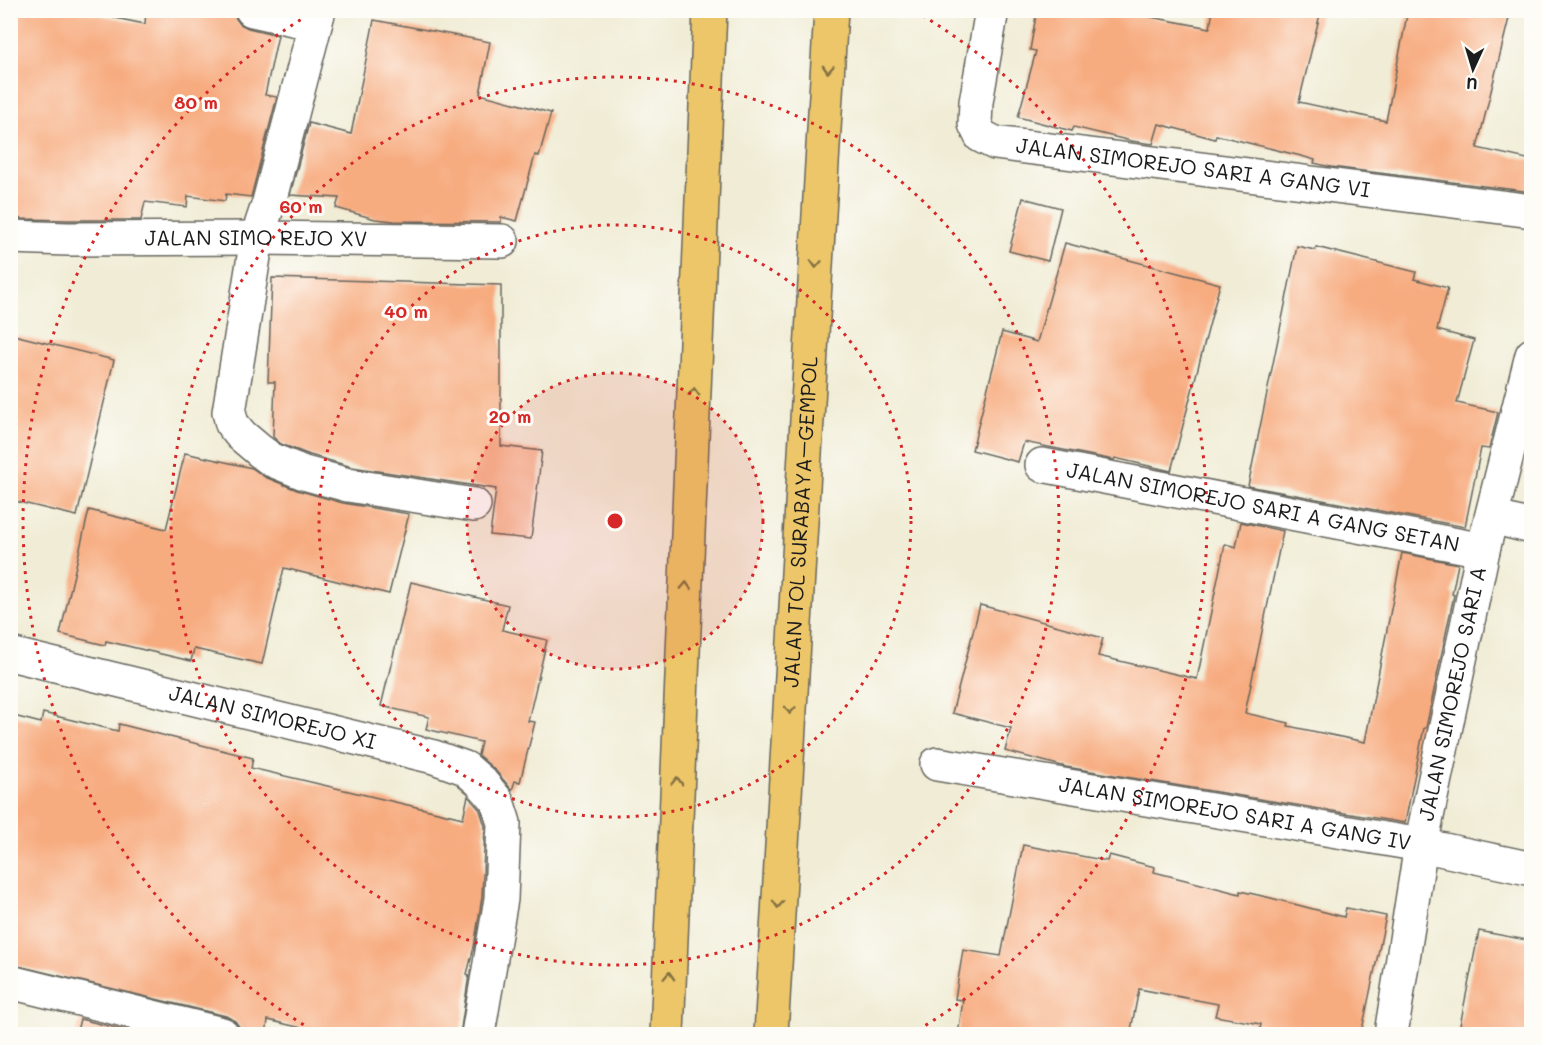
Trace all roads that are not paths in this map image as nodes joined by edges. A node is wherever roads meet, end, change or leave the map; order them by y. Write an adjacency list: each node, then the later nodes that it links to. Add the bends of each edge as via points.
1 (252, 10): 5 (street)
2 (710, 10): 23 (highway, one-way to 2)
3 (831, 10): 24 (highway, JALAN TOL SURABAYA–GEMPOL, one-way to 24)
4 (992, 10): 6 (street, JALAN SIMOREJO SARI A GANG VI, via 975,124 981,136 995,143)
5 (317, 17): 8 (street)
6 (1532, 211)
7 (10, 237): 8 (street, JALAN SIMO REJO XV)
8 (257, 238): 9 (street, JALAN SIMO REJO XV); 12 (street, via 229,412 232,424 272,460 304,473 348,485)
9 (502, 241)
10 (1532, 355): 13 (street, JALAN SIMOREJO SARI A)
11 (1042, 465): 15 (street, JALAN SIMOREJO SARI A GANG SETAN)
12 (474, 505)
13 (1492, 517): 14 (street); 15 (street, JALAN SIMOREJO SARI A)
14 (1532, 527)
15 (1483, 550): 18 (street, JALAN SIMOREJO SARI A)
16 (10, 654): 22 (street, JALAN SIMOREJO XI, via 434,757 465,768 497,801 504,824 501,899)
17 (937, 764): 18 (street, JALAN SIMOREJO SARI A GANG IV)
18 (1421, 845): 19 (street, JALAN SIMOREJO SARI A GANG IV); 25 (street, JALAN SIMOREJO SARI A)
19 (1532, 869)
20 (10, 982): 21 (street)
21 (222, 1035)
22 (478, 1035)
23 (667, 1035)
24 (771, 1035)
25 (1391, 1035)

